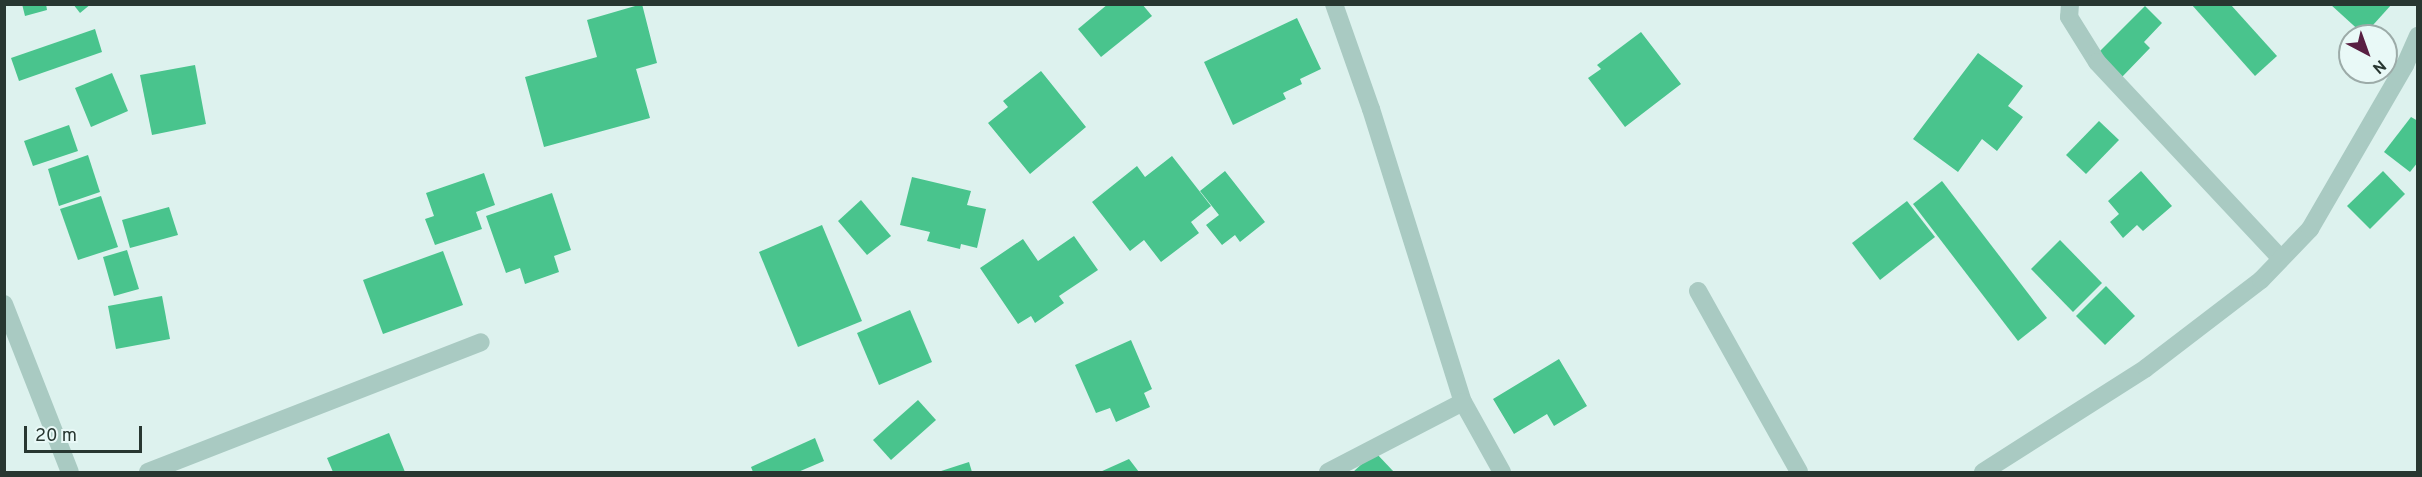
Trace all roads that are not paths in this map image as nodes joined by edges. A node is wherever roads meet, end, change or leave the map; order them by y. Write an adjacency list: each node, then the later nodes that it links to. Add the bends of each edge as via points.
1 (1334, 4): 8 (street)
2 (2070, 4): 4 (street, via 2068,17 2097,62)
3 (2418, 36): 14 (street, via 2310,229 2261,279 2146,368)
4 (2276, 253)
5 (1698, 291): 13 (street)
6 (4, 304): 9 (street)
7 (481, 342): 10 (street)
8 (1463, 402): 11 (street); 12 (street)
9 (69, 472)
10 (148, 472)
11 (1328, 472)
12 (1502, 472)
13 (1799, 472)
14 (1983, 472)

